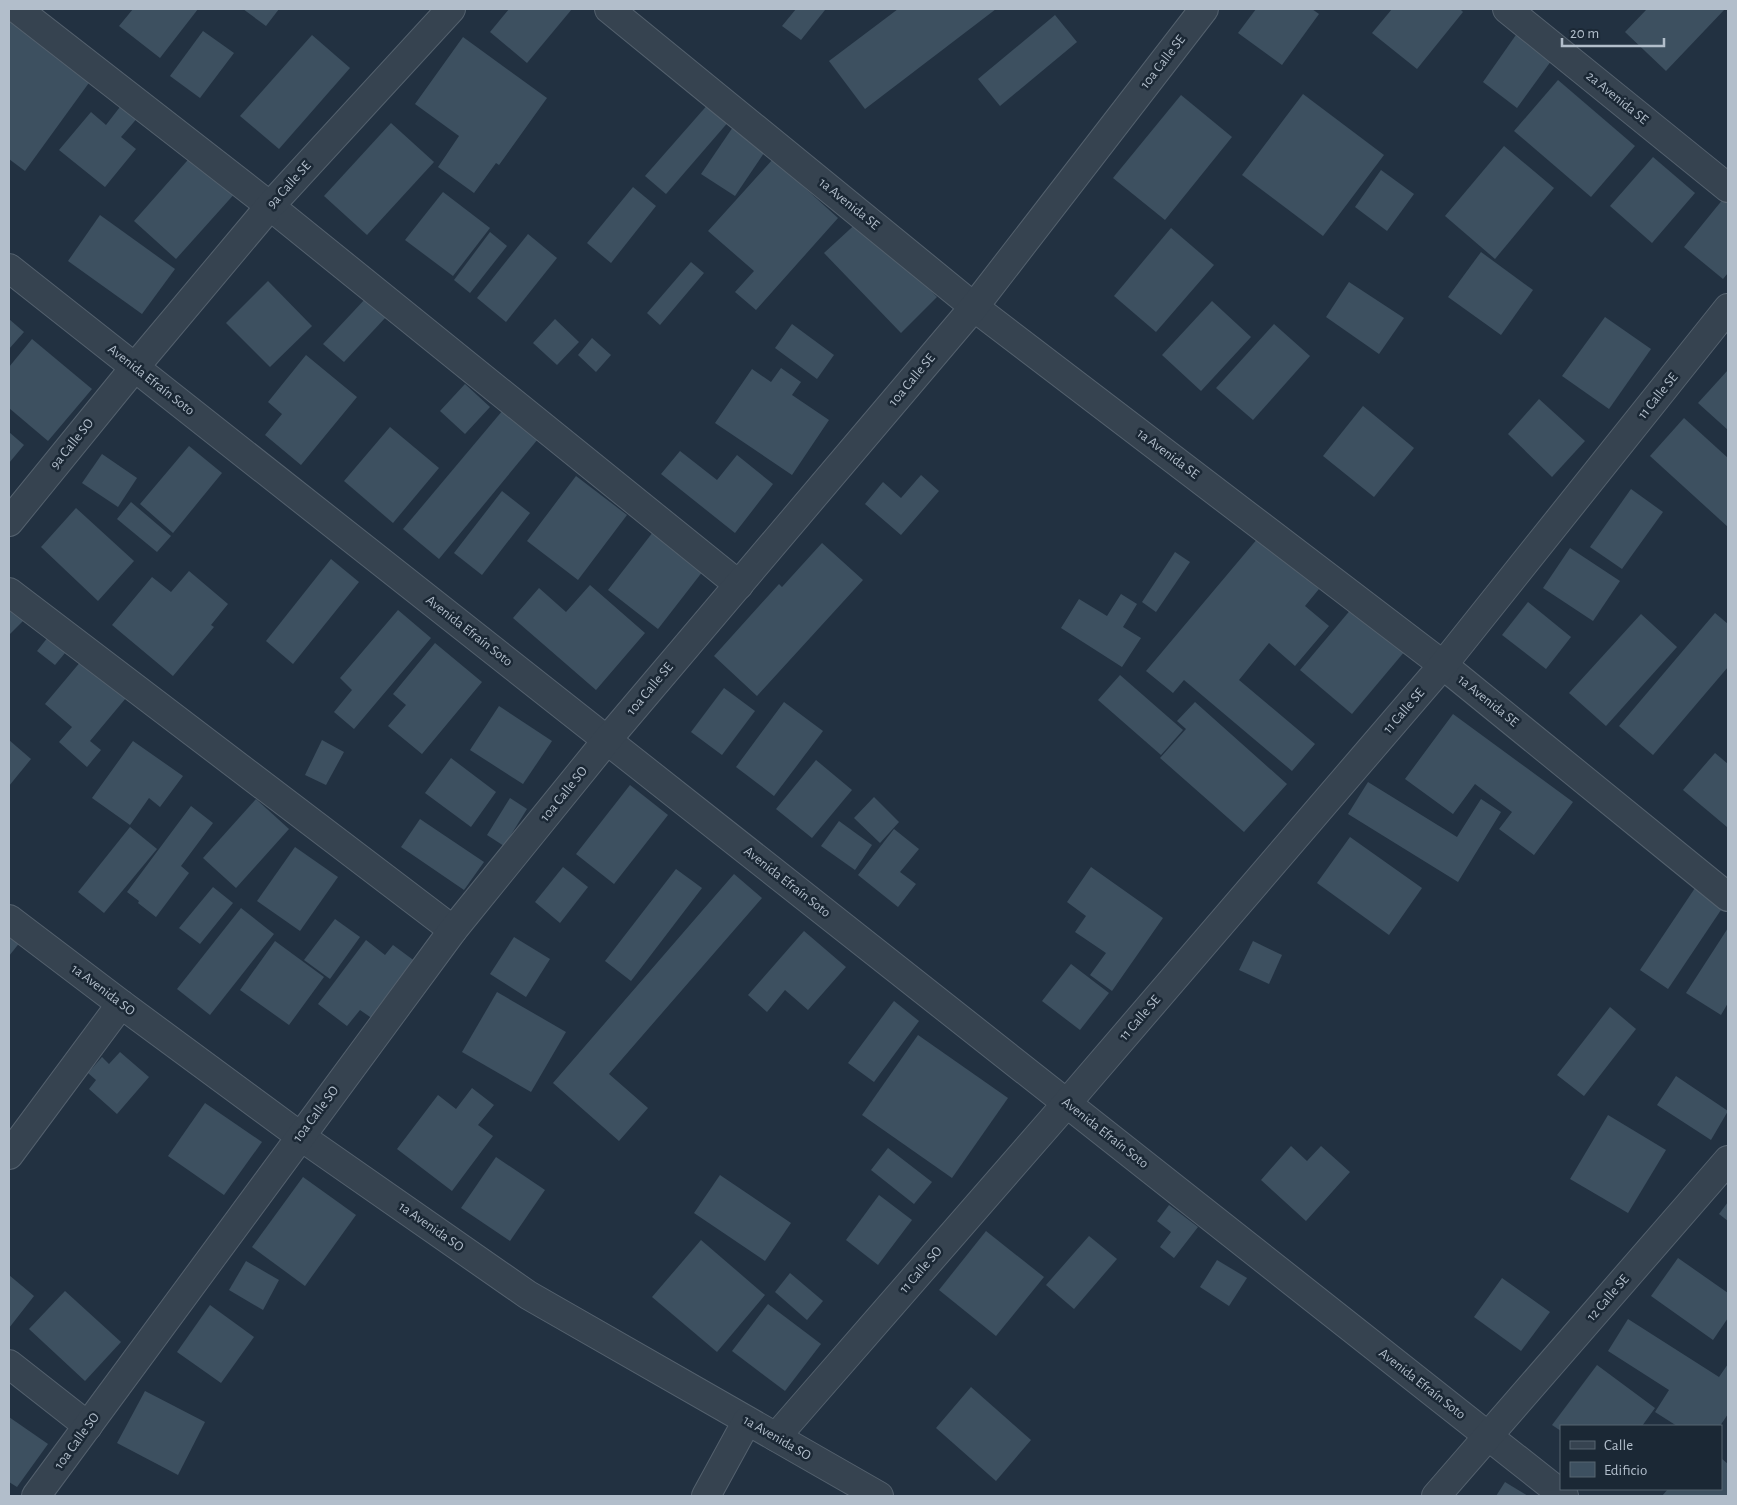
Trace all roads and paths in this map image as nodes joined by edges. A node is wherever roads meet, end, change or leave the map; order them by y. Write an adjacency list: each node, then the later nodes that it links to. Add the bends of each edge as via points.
1 (17, 9): 7 (street)
2 (451, 9): 7 (street, 9a Calle SE)
3 (610, 9): 9 (street, 1a Avenida SE)
4 (1204, 9): 9 (street, 10a Calle SE)
5 (1507, 9): 6 (street, 2a Avenida SE)
6 (1728, 188)
7 (270, 206): 11 (street, 9a Calle SE); 13 (street)
8 (9, 268): 11 (street, Avenida Efraín Soto)
9 (974, 307): 13 (street, 10a Calle SE); 15 (street, 1a Avenida SE)
10 (1728, 308): 15 (street, 11 Calle SE)
11 (134, 367): 12 (street, 9a Calle SO); 16 (street, Avenida Efraín Soto)
12 (9, 522)
13 (739, 585): 16 (street, 10a Calle SE)
14 (9, 592): 19 (street)
15 (1444, 665): 17 (street, 1a Avenida SE); 21 (street, 11 Calle SE)
16 (607, 740): 19 (street, 10a Calle SO); 21 (street, Avenida Efraín Soto)
17 (1728, 897)
18 (9, 919): 20 (street, 1a Avenida SO)
19 (453, 930): 22 (street, 10a Calle SO)
20 (121, 1004): 22 (street, 1a Avenida SO); 23 (street)
21 (1067, 1103): 28 (street, Avenida Efraín Soto); 29 (street, 11 Calle SO)
22 (300, 1136): 26 (street, 1a Avenida SO, via 528,1295); 27 (street, 10a Calle SO)
23 (9, 1155)
24 (1728, 1160): 28 (street, 12 Calle SE)
25 (9, 1364): 27 (street)
26 (747, 1421): 29 (street, 1a Avenida SO); 31 (street)
27 (88, 1426): 30 (street, 10a Calle SO)
28 (1488, 1436): 33 (street, 12 Calle SE); 34 (street, Avenida Efraín Soto)
29 (776, 1437): 32 (street, 1a Avenida SO)
30 (36, 1496)
31 (706, 1496)
32 (879, 1496)
33 (1436, 1496)
34 (1564, 1496)

